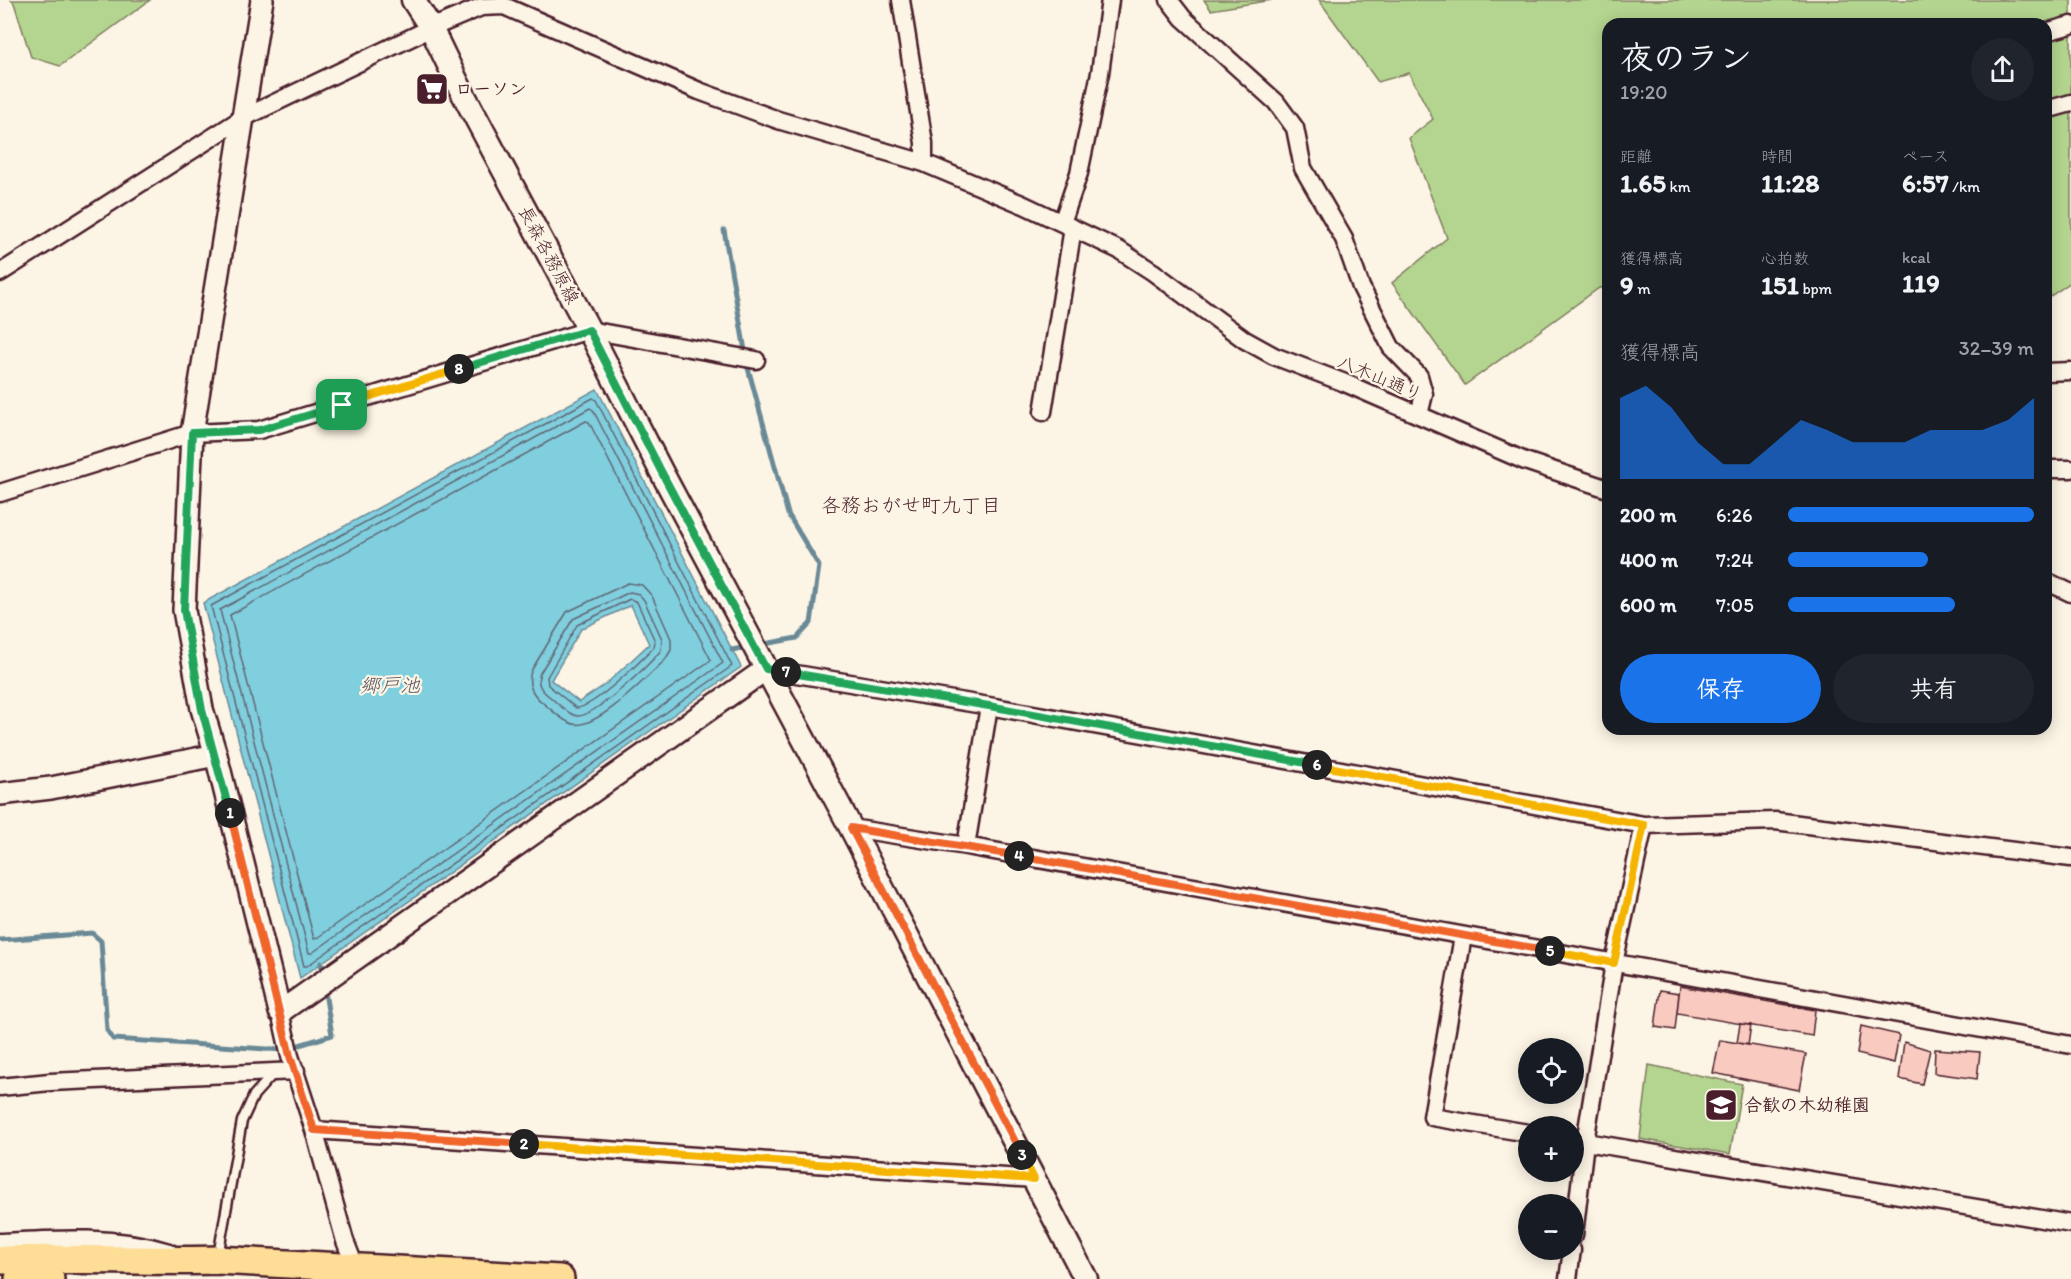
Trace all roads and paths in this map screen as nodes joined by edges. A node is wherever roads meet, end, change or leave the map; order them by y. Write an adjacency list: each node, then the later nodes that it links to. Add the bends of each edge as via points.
1 (262, 0): 11 (street)
2 (413, 0): 7 (main road, 長森各務原線)
3 (901, 0): 12 (street)
4 (1110, 0): 13 (street, via 1100,74)
5 (1169, 0): 20 (street, via 1183,18 1276,102 1295,129 1304,168 1344,239 1361,287 1391,347 1419,376 1424,394)
6 (2071, 25): 8 (street)
7 (431, 28): 11 (street); 12 (street, via 481,7 504,6 679,83 778,120); 15 (main road, 長森各務原線)
8 (2052, 30)
9 (2071, 103): 10 (street)
10 (2052, 108)
11 (241, 119): 14 (street); 21 (street)
12 (924, 163): 13 (street)
13 (1068, 226): 19 (street); 20 (street, 八木山通り, via 1119,250 1255,346)
14 (0, 273)
15 (589, 330): 16 (street); 21 (street, via 259,430); 28 (main road, 長森各務原線)
16 (756, 360)
17 (2071, 371): 18 (street)
18 (2052, 372)
19 (1043, 411)
20 (1419, 415): 24 (street, 八木山通り, via 1525,461)
21 (192, 433): 25 (street); 30 (street, via 184,610 202,710)
22 (2052, 469): 23 (street)
23 (2071, 469)
24 (1602, 487)
25 (0, 493)
26 (2052, 584): 27 (street)
27 (2071, 593)
28 (758, 654): 29 (street); 33 (main road, 長森各務原線); 38 (street, via 311,990)
29 (989, 706): 32 (street); 34 (street)
30 (216, 755): 31 (street, via 51,788); 38 (street)
31 (0, 794)
32 (1644, 825): 35 (street, via 1775,821); 37 (street)
33 (851, 828): 34 (street); 47 (main road, 長森各務原線)
34 (966, 846): 36 (street)
35 (2071, 858)
36 (1463, 936): 37 (street); 45 (street, via 1432,1117)
37 (1614, 963): 39 (street); 43 (street)
38 (282, 1022): 40 (street)
39 (2071, 1045)
40 (293, 1064): 41 (street); 44 (street)
41 (274, 1074): 42 (street); 51 (lane, via 254,1095 242,1121)
42 (0, 1087)
43 (1584, 1116)
44 (314, 1130): 47 (street); 54 (street, via 345,1240)
45 (1518, 1131)
46 (1584, 1142): 48 (street)
47 (1034, 1179): 58 (main road, 長森各務原線)
48 (2071, 1224)
49 (0, 1242): 53 (street, via 128,1242 168,1251)
50 (0, 1260): 53 (highway)
51 (217, 1260): 53 (highway); 54 (highway)
52 (1571, 1260): 59 (street)
53 (165, 1261)
54 (361, 1274): 57 (highway)
55 (19, 1279): 56 (highway)
56 (50, 1279)
57 (560, 1279)
58 (1086, 1279)
59 (1568, 1279)

